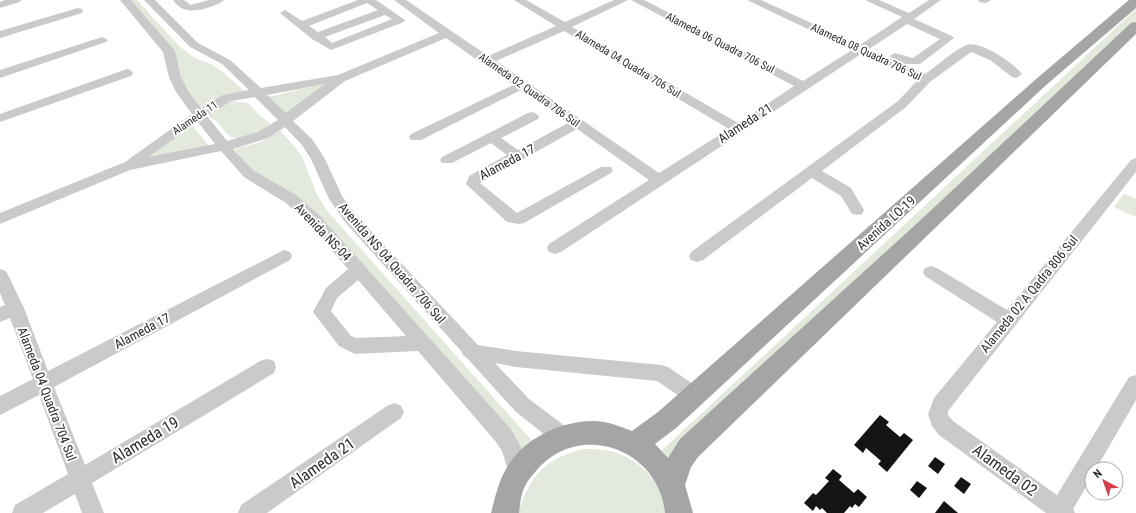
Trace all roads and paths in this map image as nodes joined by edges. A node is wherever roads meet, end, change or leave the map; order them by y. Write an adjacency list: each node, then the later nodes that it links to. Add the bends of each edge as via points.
1 (16, 0): 16 (street)
2 (125, 0): 38 (street, Avenida NS-04, via 169,51 175,77)
3 (150, 0): 37 (street, Avenida NS 04 Quadra 706 Sul, via 189,41 226,62)
4 (178, 0): 5 (street, via 182,6 188,8)
5 (219, 0)
6 (368, 0): 17 (street); 21 (street)
7 (396, 0): 17 (street)
8 (399, 0): 24 (street, Alameda 02 Quadra 706 Sul)
9 (519, 0): 22 (street, Alameda 04 Quadra 706 Sul)
10 (623, 0): 22 (street)
11 (636, 0): 36 (street, Alameda 06 Quadra 706 Sul)
12 (752, 0): 28 (street, Alameda 08 Quadra 706 Sul)
13 (870, 0): 20 (street)
14 (936, 0): 20 (street, Alameda 21)
15 (1136, 1): 69 (main road, Avenida LO-19, via 972,144)
16 (0, 5)
17 (383, 9): 26 (street); 26 (street, via 400,20 334,46 328,46)
18 (78, 11): 25 (street)
19 (285, 13): 21 (street)
20 (908, 18): 28 (street, Alameda 21); 28 (street, via 948,38 913,63)
21 (301, 24): 26 (street)
22 (564, 26): 29 (street); 43 (street, Alameda 04 Quadra 706 Sul)
23 (1136, 26): 77 (main road, via 689,448 680,461)
24 (448, 34): 29 (street, Alameda 02 Quadra 706 Sul); 33 (street, Alameda 11)
25 (0, 36)
26 (316, 37)
27 (102, 40): 31 (street)
28 (865, 47): 34 (street, Alameda 08 Quadra 706 Sul); 36 (street, Alameda 21)
29 (487, 61): 35 (street, Alameda 02 Quadra 706 Sul)
30 (127, 73): 40 (street)
31 (0, 74)
32 (1016, 74): 34 (street, Alameda 08 Quadra 706 Sul, via 993,57 969,48)
33 (341, 78): 37 (street, Alameda 11); 41 (street, Alameda 11)
34 (926, 79): 52 (street, via 902,104)
35 (522, 85): 42 (street, Alameda 02 Quadra 706 Sul); 44 (street)
36 (803, 86): 43 (street, Alameda 21)
37 (258, 93): 38 (street, Alameda 11, via 227,98); 41 (street, Avenida NS 04 Quadra 706 Sul)
38 (198, 115): 46 (street, Avenida NS-04); 50 (street, Alameda 11)
39 (533, 116): 45 (street)
40 (0, 118)
41 (286, 120): 46 (street, Alameda 11, via 262,135); 65 (street, Avenida NS 04 Quadra 706 Sul, via 318,158 330,188 350,218)
42 (578, 123): 47 (street, Alameda 17); 53 (street, Alameda 02 Quadra 706 Sul)
43 (737, 128): 53 (street, Alameda 21)
44 (416, 137)
45 (492, 137): 47 (street); 48 (street)
46 (224, 146): 50 (street, Alameda 11); 59 (street, Avenida NS-04, via 249,174 291,199 313,218)
47 (517, 156): 51 (street, Alameda 17, via 474,179 473,184 512,218 519,219)
48 (447, 160)
49 (1136, 163): 63 (street, Alameda 02 A Qadra 806 Sul)
50 (127, 166): 55 (street, Alameda 11)
51 (606, 170)
52 (812, 171): 54 (street, via 846,192); 58 (street)
53 (658, 179): 56 (street, Alameda 21)
54 (857, 210)
55 (0, 219)
56 (555, 248)
57 (284, 256): 68 (street, Alameda 17)
58 (697, 256)
59 (359, 270): 64 (street, Avenida NS-04); 64 (street, via 324,301 322,312 345,341 355,346)
60 (931, 272): 63 (street)
61 (0, 276): 62 (street, Alameda 04 Quadra 704 Sul)
62 (7, 312): 68 (street, Alameda 04 Quadra 704 Sul)
63 (1008, 320): 72 (street, Alameda 02 A Qadra 806 Sul, via 941,404 937,412 938,418)
64 (422, 343): 75 (street, Avenida NS-04, via 503,435)
65 (470, 351): 69 (street, via 516,359 661,373); 73 (street, Avenida NS 04 Quadra 706 Sul, via 532,415)
66 (267, 367): 76 (street, Alameda 19)
67 (1136, 383): 78 (street)
68 (42, 384): 70 (street, Alameda 17); 76 (street, Alameda 04 Quadra 704 Sul)
69 (695, 396): 74 (main road, Avenida LO-19)
70 (0, 406)
71 (394, 412): 81 (street, Alameda 21)
72 (946, 428): 78 (street, Alameda 02)
73 (562, 436): 74 (main road, via 587,432 612,434); 75 (main road, via 537,450)
74 (635, 444): 77 (main road, via 656,461)
75 (518, 473): 82 (main road, via 508,494)
76 (79, 479): 79 (street, Alameda 19); 80 (street, Alameda 04 Quadra 704 Sul)
77 (672, 484): 83 (main road)
78 (1062, 512)
79 (23, 513)
80 (93, 513)
81 (249, 513)
82 (505, 513)
83 (679, 513)

